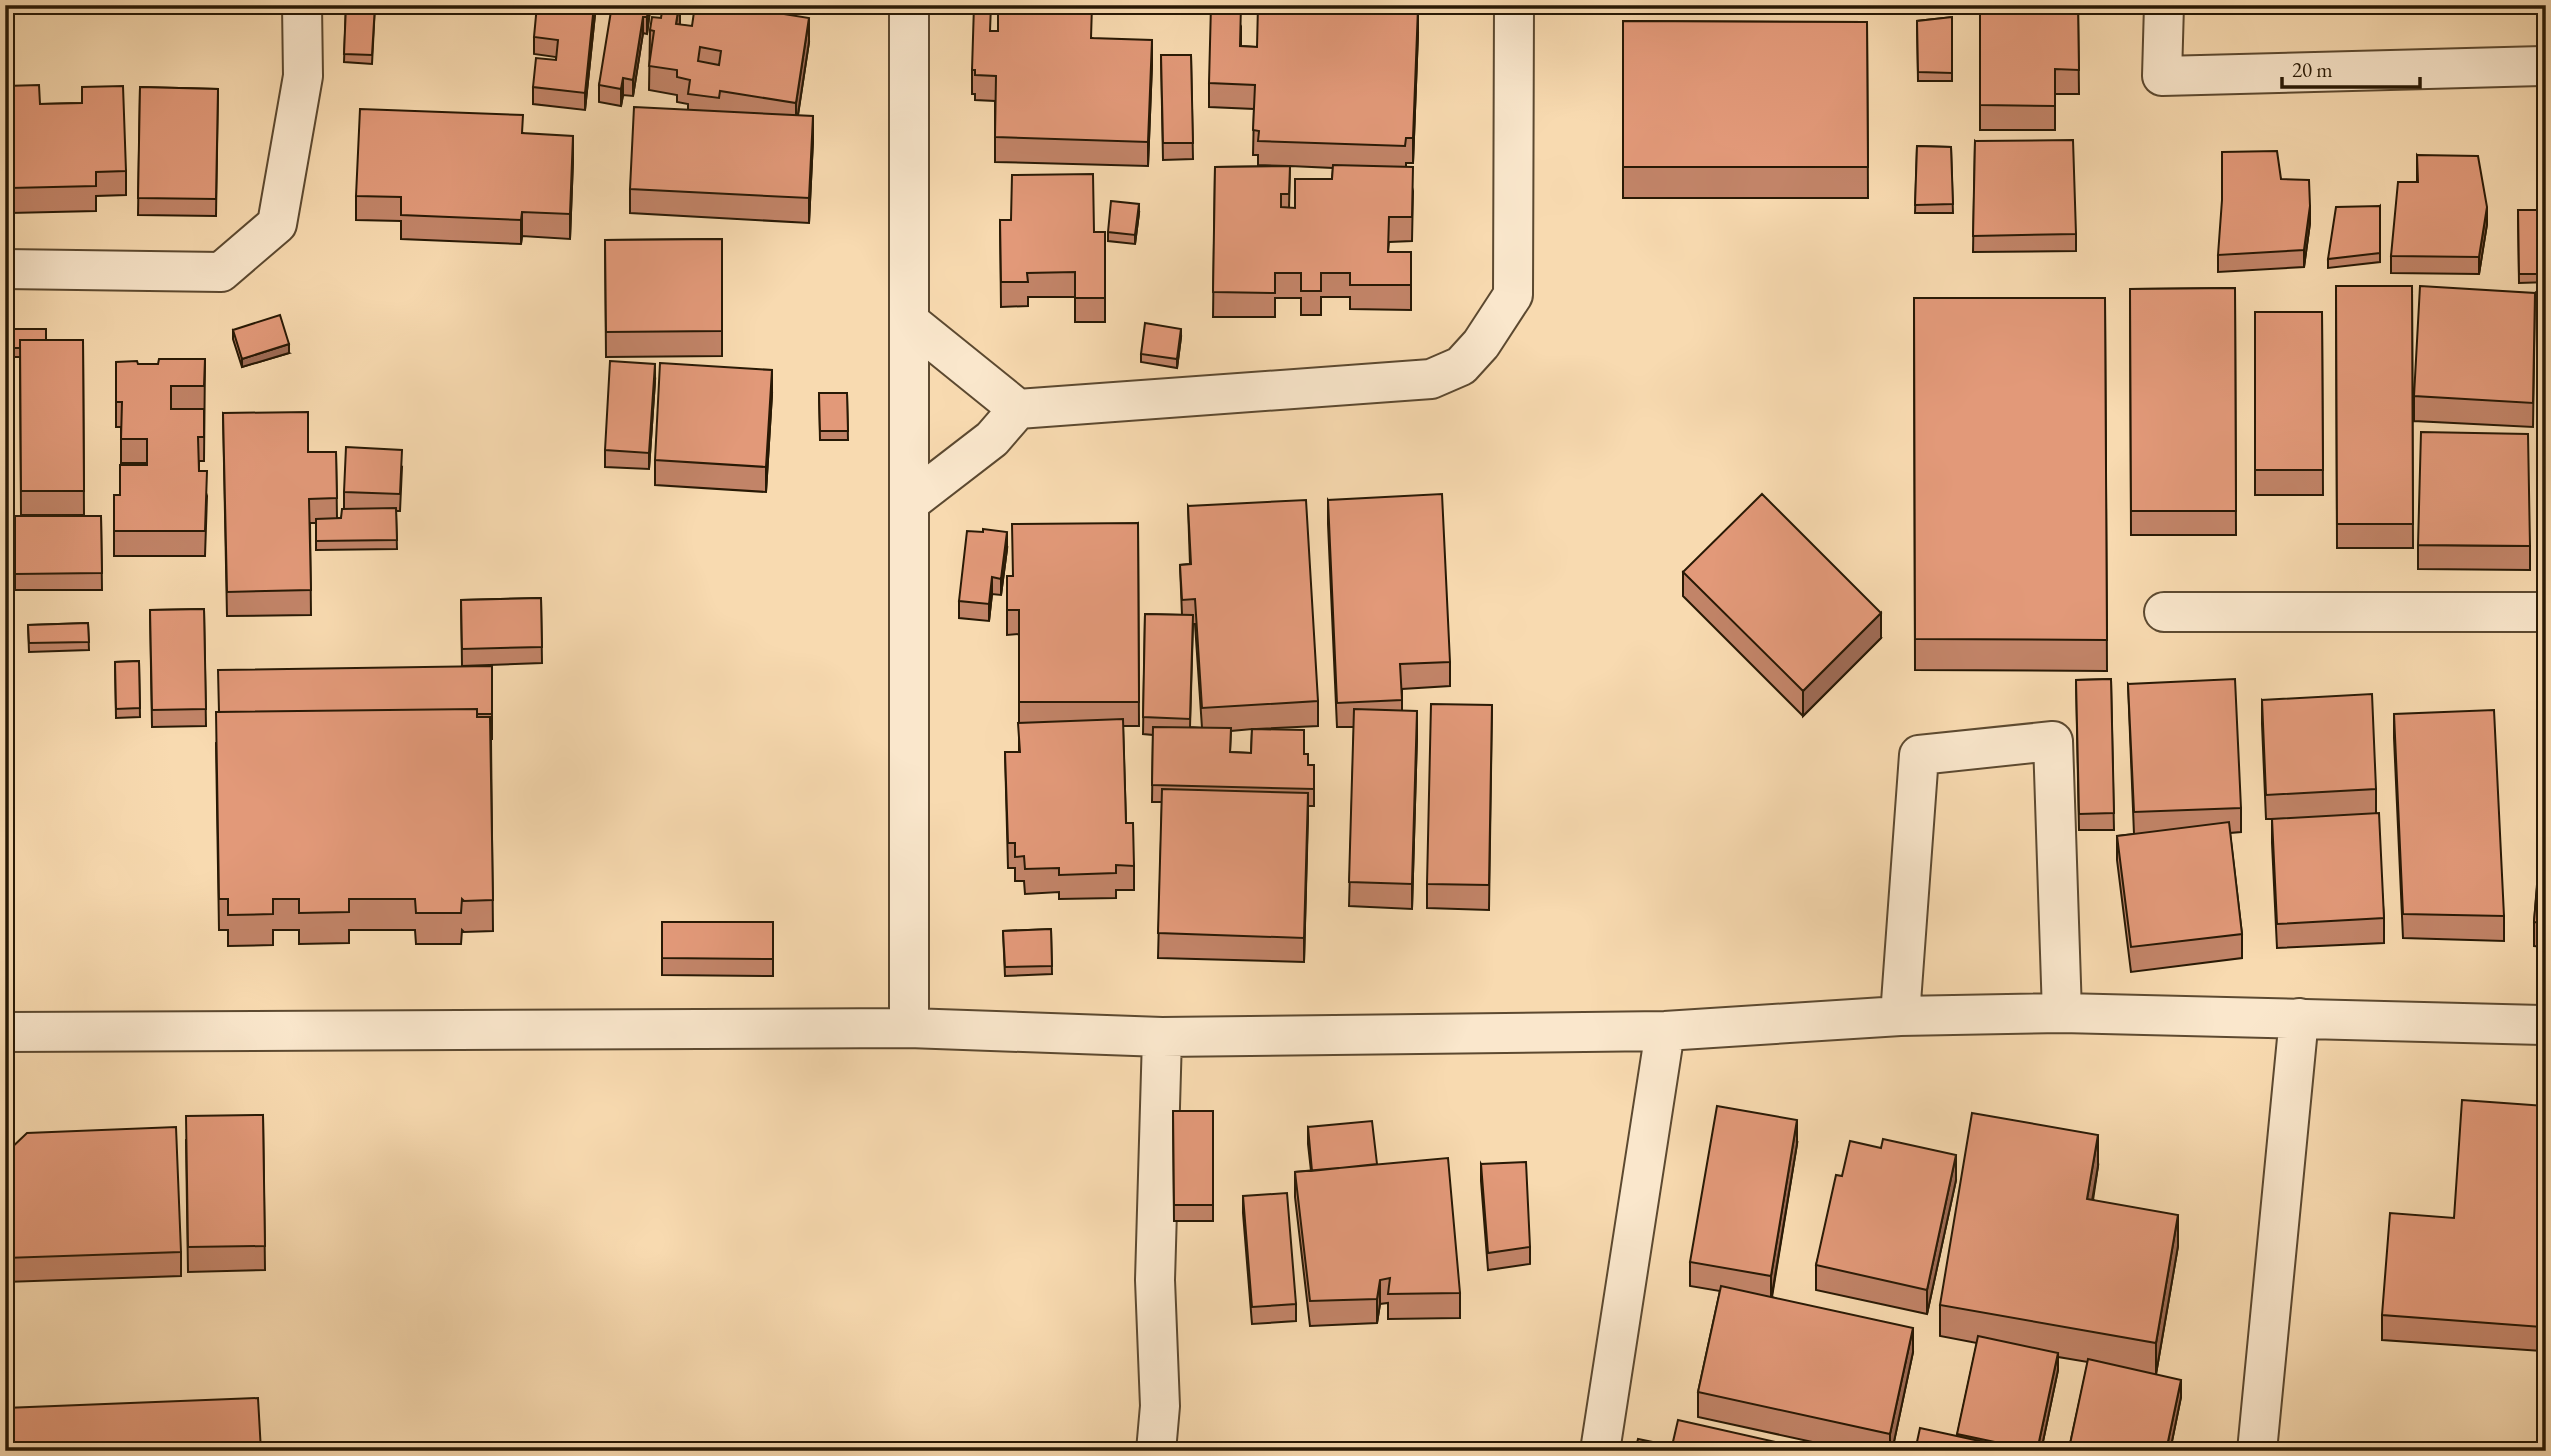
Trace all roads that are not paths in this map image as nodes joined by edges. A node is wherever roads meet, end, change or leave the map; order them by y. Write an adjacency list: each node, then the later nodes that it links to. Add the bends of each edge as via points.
1 (302, 5): 6 (street, via 303,76 277,224 220,272)
2 (909, 5): 7 (street)
3 (1514, 5): 8 (street, via 1513,295 1461,366 1431,379)
4 (2164, 5): 5 (street, via 2162,76)
5 (2546, 66)
6 (5, 269)
7 (909, 321): 8 (street); 9 (street)
8 (1018, 409): 9 (street, via 992,439)
9 (909, 503): 16 (street)
10 (2164, 612): 11 (street)
11 (2546, 612)
12 (2062, 1013): 13 (street); 13 (street, via 2053,741 1919,755); 14 (street)
13 (1900, 1016): 17 (street)
14 (2299, 1018): 15 (street); 22 (street)
15 (2546, 1025)
16 (909, 1028): 18 (street); 19 (street)
17 (1665, 1031): 19 (street); 21 (street)
18 (5, 1032)
19 (1162, 1037): 20 (street)
20 (1156, 1451)
21 (1600, 1451)
22 (2257, 1451)

